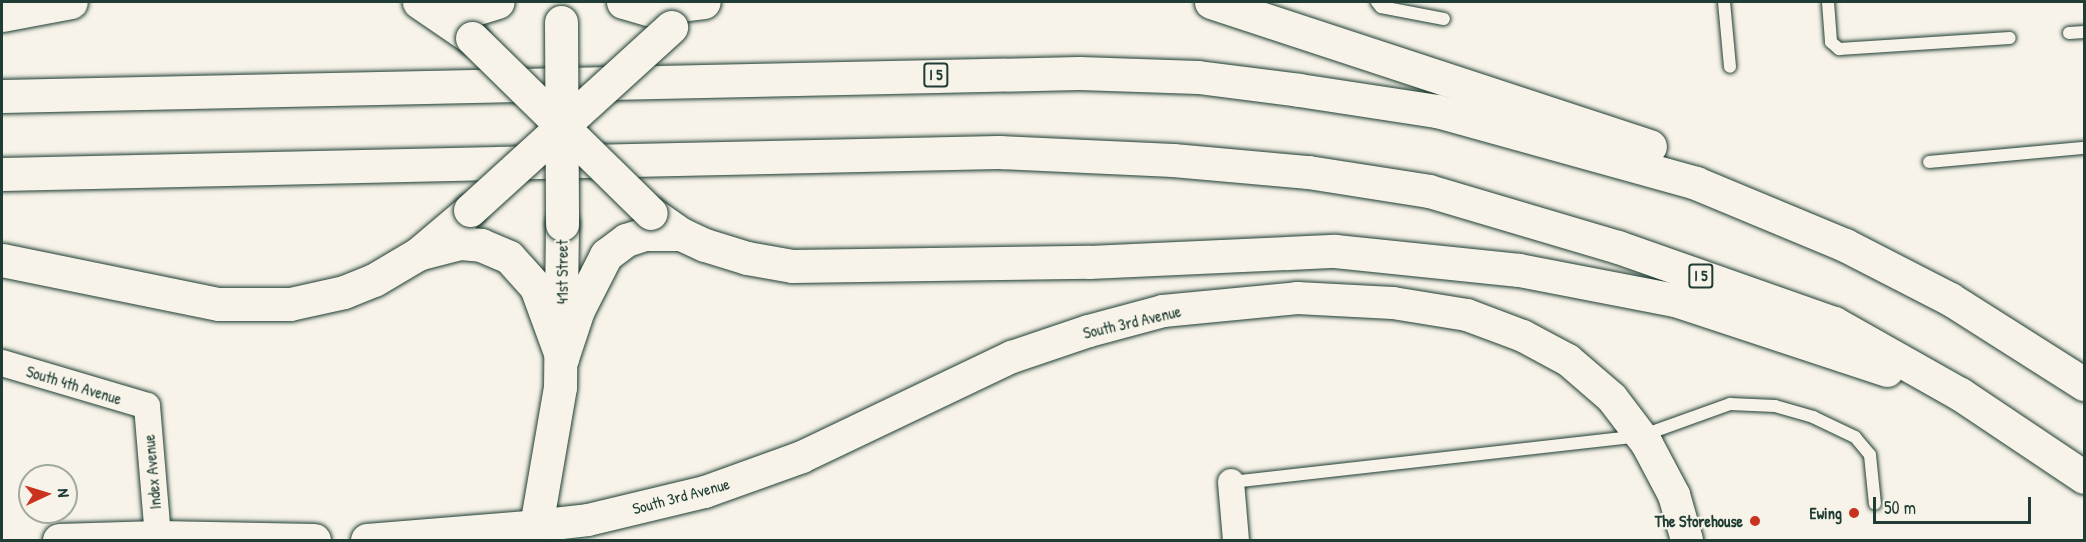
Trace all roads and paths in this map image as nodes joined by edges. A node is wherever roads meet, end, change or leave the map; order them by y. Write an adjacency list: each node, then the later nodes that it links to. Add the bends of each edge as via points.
1 (70, 2): 11 (main road)
2 (498, 2): 9 (main road, via 465,12)
3 (623, 2): 4 (main road, via 648,9)
4 (703, 2): 18 (main road, bridge)
5 (1211, 2): 23 (main road, via 1743,178)
6 (1377, 2): 12 (lane, via 1381,7)
7 (1724, 2): 16 (lane)
8 (1828, 2): 15 (lane, via 1831,42 1839,49)
9 (428, 6): 18 (main road, bridge, via 472,38)
10 (561, 12): 18 (main road, 41st Street, bridge)
11 (2, 15)
12 (1444, 19)
13 (2085, 32): 14 (lane)
14 (2069, 33)
15 (2010, 38)
16 (1730, 67)
17 (2, 96): 23 (main road, I 5, via 986,74 1198,77 1437,111 1575,146 1696,183)
18 (561, 124): 22 (main road, bridge, via 651,213); 24 (main road, bridge); 26 (main road, 41st Street, bridge)
19 (2085, 148): 20 (lane)
20 (1929, 162)
21 (2, 174): 29 (main road, I 5, via 998,152 1173,160 1308,172 1429,191 1618,247 1834,323)
22 (681, 234): 26 (main road, via 645,234 626,240 606,255 578,310); 29 (main road, via 737,255 804,266 1089,262 1335,251 1519,270 1675,300)
23 (1845, 245): 28 (main road, I 5, via 1950,299)
24 (418, 254): 25 (main road, via 344,292 290,304 255,306 219,304); 26 (main road, via 460,243 481,245 509,256 536,287)
25 (2, 260)
26 (562, 358): 35 (main road, 41st Street)
27 (2, 363): 30 (street, South 4th Avenue)
28 (2085, 384)
29 (1960, 394): 32 (main road, I 5)
30 (147, 406): 36 (street, Index Avenue)
31 (1641, 436): 33 (lane); 34 (lane, via 1730,404 1775,406 1813,417 1855,437 1870,455); 35 (street, South 3rd Avenue, via 1612,398 1568,360 1523,336 1457,314 1393,303 1297,298 1163,311 1089,331 1012,357 802,457 705,492); 41 (street, South 3rd Avenue, via 1674,495)
32 (2085, 477)
33 (1231, 482): 40 (street)
34 (1875, 504)
35 (535, 533): 39 (main road)
36 (158, 537): 37 (main road); 38 (main road)
37 (59, 540)
38 (314, 540)
39 (389, 540)
40 (1236, 540)
41 (1687, 540)

